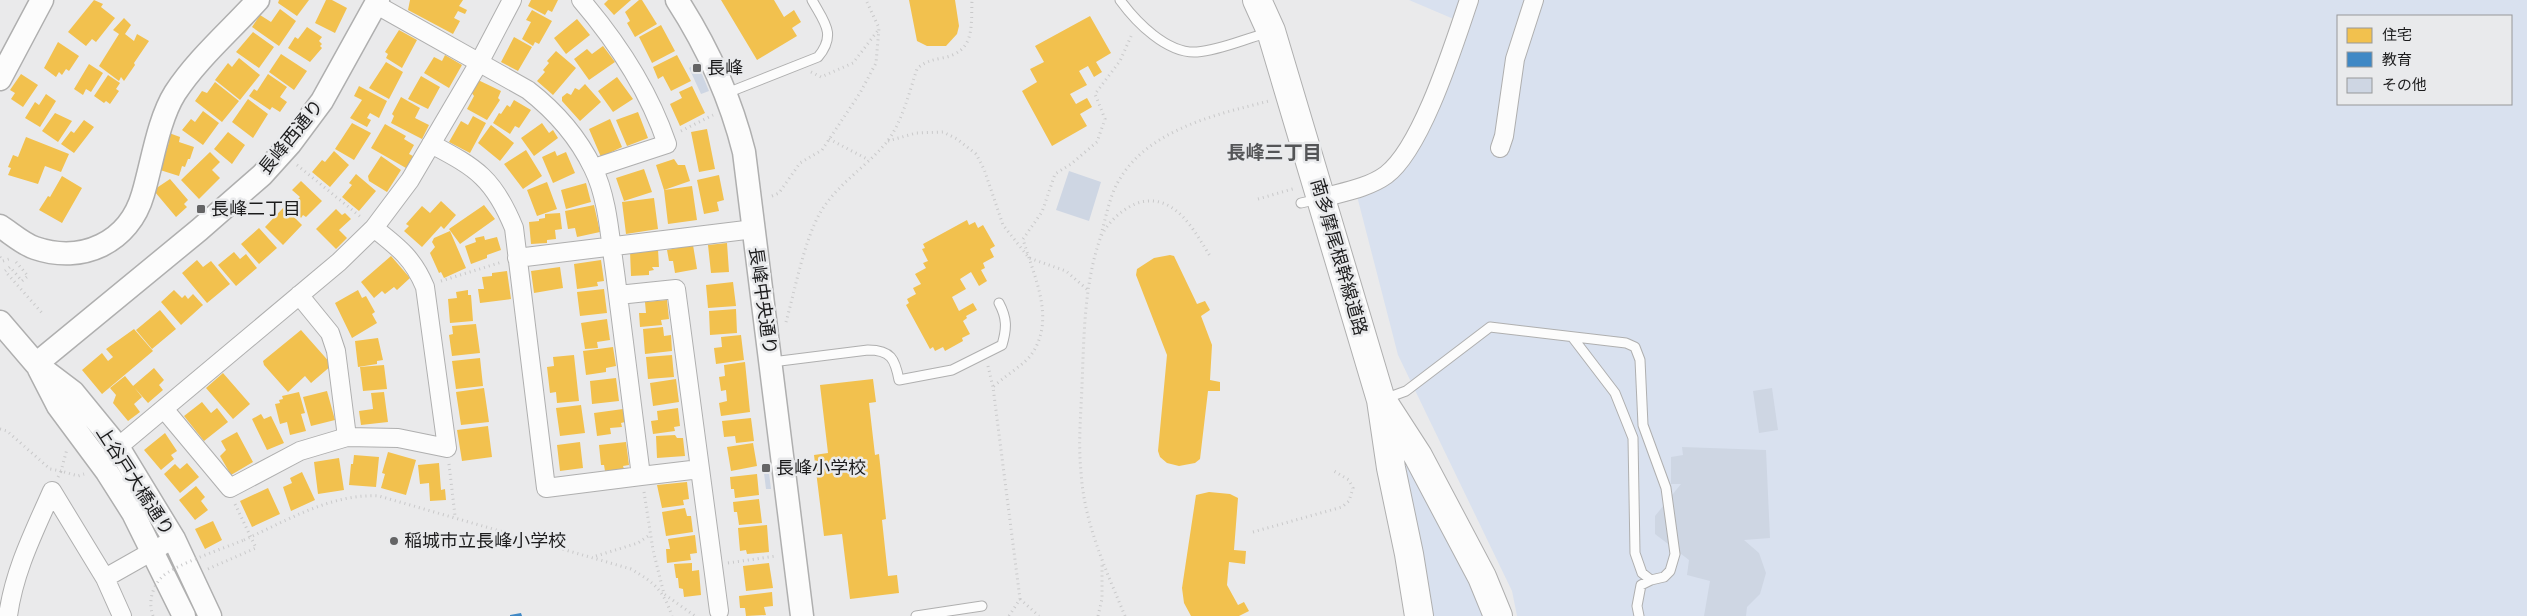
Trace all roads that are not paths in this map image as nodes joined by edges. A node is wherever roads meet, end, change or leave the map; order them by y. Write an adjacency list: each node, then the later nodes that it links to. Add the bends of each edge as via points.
1 (42, 0): 14 (street)
2 (258, 0): 20 (street, via 174,94 136,213 106,245 83,253 57,254 33,248)
3 (512, 0): 13 (street)
4 (581, 0): 18 (street, via 632,69 667,144)
5 (677, 0): 15 (street, 長峰中央通り)
6 (812, 0): 15 (lane, via 828,31 827,46 818,57)
7 (1120, 0): 12 (lane, via 1153,36 1195,52 1214,50)
8 (1257, 0): 12 (main road, 南多摩尾根幹線道路)
9 (1469, 0): 19 (street, via 1433,98 1400,162 1375,182)
10 (1534, 0): 17 (street, via 1515,59)
11 (374, 1): 13 (street); 31 (street, 長峰西通り, via 322,101 262,175)
12 (1272, 31): 19 (main road, 南多摩尾根幹線道路)
13 (480, 61): 16 (street); 18 (street, via 547,105 573,134)
14 (0, 79)
15 (727, 93): 22 (street, 長峰中央通り, via 744,152)
16 (431, 144): 21 (street, via 410,180); 24 (street, via 467,163 488,180 503,202 514,228)
17 (1500, 148)
18 (594, 168): 23 (street)
19 (1307, 197): 32 (main road, 南多摩尾根幹線道路)
20 (0, 226)
21 (374, 228): 26 (street); 34 (street, via 405,252 425,286 446,448 398,438)
22 (754, 229): 23 (street); 30 (street, 長峰中央通り)
23 (611, 247): 24 (street); 25 (street)
24 (517, 258): 37 (street, via 546,488)
25 (618, 295): 36 (street, via 676,289); 37 (street)
26 (299, 296): 33 (street); 34 (street, via 330,333 336,351)
27 (998, 303): 30 (lane, via 1005,315 1007,329 1002,345 952,370 899,380 891,356 882,350)
28 (0, 322): 31 (street, 上谷戸大橋通り)
29 (1573, 338): 32 (lane, via 1490,327 1406,391); 41 (lane, via 1615,393 1633,438 1635,553 1642,573); 41 (lane, via 1626,343 1635,347 1640,360 1643,425 1666,488 1675,554 1670,571 1664,577)
30 (772, 362): 49 (street, 長峰中央通り)
31 (36, 364): 35 (street, 上谷戸大橋通り, via 73,392); 39 (street, 上谷戸大橋通り, via 58,406 107,472)
32 (1381, 400): 51 (main road, 南多摩尾根幹線道路); 52 (main road, 南多摩尾根幹線道路, via 1418,456 1482,577)
33 (164, 409): 34 (street, via 230,488 300,451); 35 (street)
34 (347, 437)
35 (118, 447): 38 (street, 上谷戸大橋通り)
36 (700, 469): 37 (street); 43 (street)
37 (641, 476)
38 (174, 539): 39 (street); 48 (street, 上谷戸大橋通り)
39 (154, 550): 40 (street); 47 (street, 上谷戸大橋通り)
40 (105, 578): 45 (street, via 52,491 22,559 12,588); 46 (street)
41 (1651, 580): 53 (lane, via 1641,585 1637,606)
42 (982, 606): 44 (lane)
43 (719, 611)
44 (927, 615): 50 (lane)
45 (8, 616)
46 (122, 616)
47 (184, 616)
48 (210, 616)
49 (802, 616)
50 (916, 616)
51 (1419, 616)
52 (1498, 616)
53 (1639, 616)

